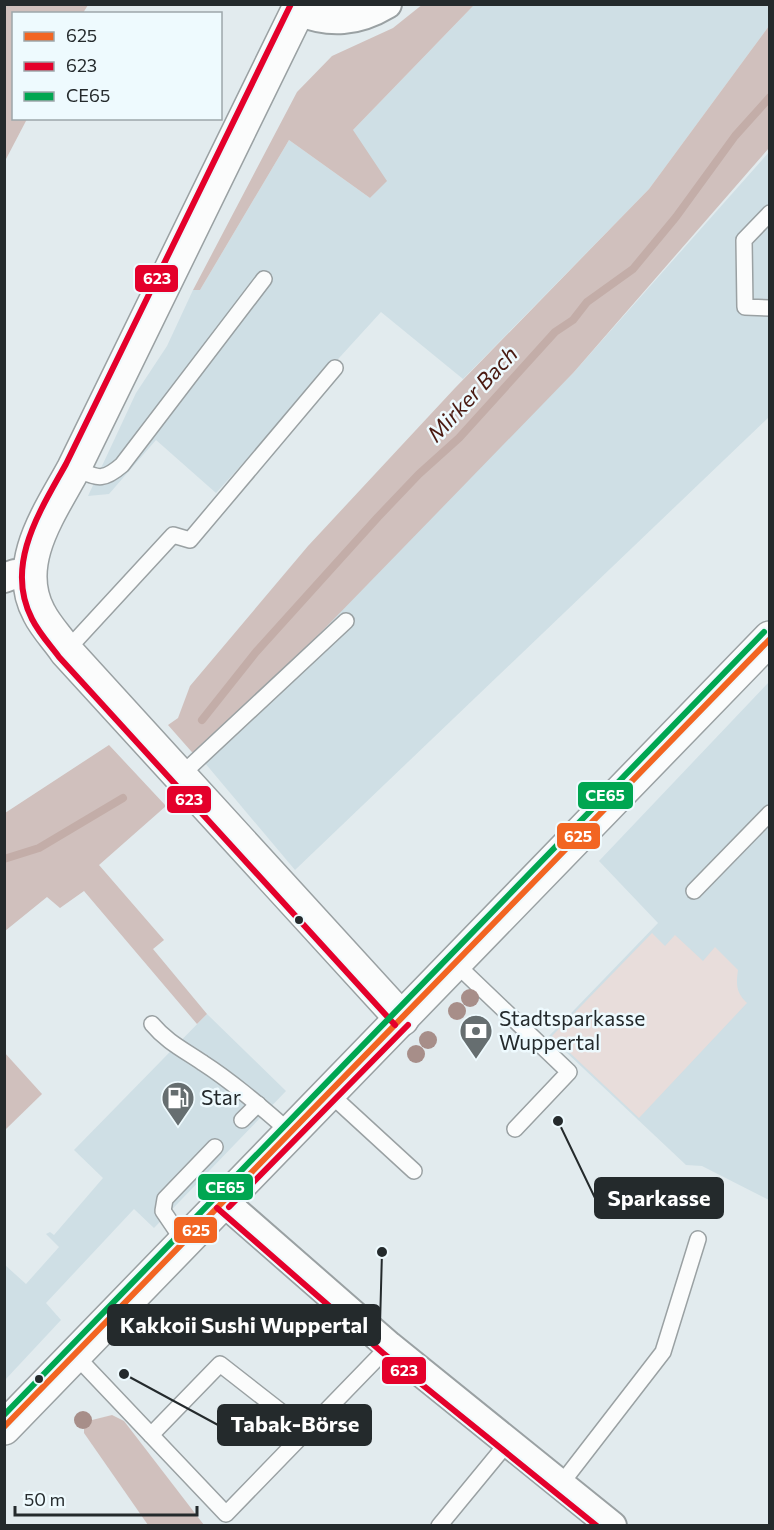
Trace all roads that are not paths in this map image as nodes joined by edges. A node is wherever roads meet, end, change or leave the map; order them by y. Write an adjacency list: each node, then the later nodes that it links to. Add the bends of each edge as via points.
1 (387, 4): 2 (street, via 350,20 331,21)
2 (300, 8): 7 (street)
3 (770, 213): 5 (lane, via 744,240 745,307)
4 (264, 279): 7 (lane, via 122,465 101,478)
5 (770, 308)
6 (335, 368): 11 (lane, via 190,540 173,535)
7 (74, 468): 8 (street)
8 (18, 576): 11 (street)
9 (346, 621): 12 (lane)
10 (770, 638): 15 (street)
11 (66, 651): 12 (street)
12 (180, 776): 16 (street)
13 (770, 813): 14 (lane)
14 (694, 891)
15 (456, 964): 16 (street); 21 (lane, via 569,1072)
16 (402, 1019): 18 (street)
17 (152, 1024): 19 (lane, via 176,1048 202,1062)
18 (329, 1093): 22 (street); 24 (lane)
19 (258, 1104): 20 (lane); 22 (lane)
20 (242, 1120)
21 (514, 1129)
22 (290, 1132): 25 (street)
23 (214, 1147): 27 (lane, via 165,1199 164,1211)
24 (414, 1171)
25 (223, 1201): 27 (street); 28 (street)
26 (698, 1239): 34 (lane, via 663,1352)
27 (184, 1242): 29 (street)
28 (389, 1346): 31 (lane); 33 (street)
29 (75, 1355): 30 (street); 32 (lane)
30 (4, 1428)
31 (307, 1432): 32 (lane, via 220,1364); 32 (lane, via 226,1514)
32 (152, 1435)
33 (509, 1441): 34 (street); 35 (lane)
34 (561, 1484): 36 (street)
35 (439, 1526)
36 (612, 1526)

